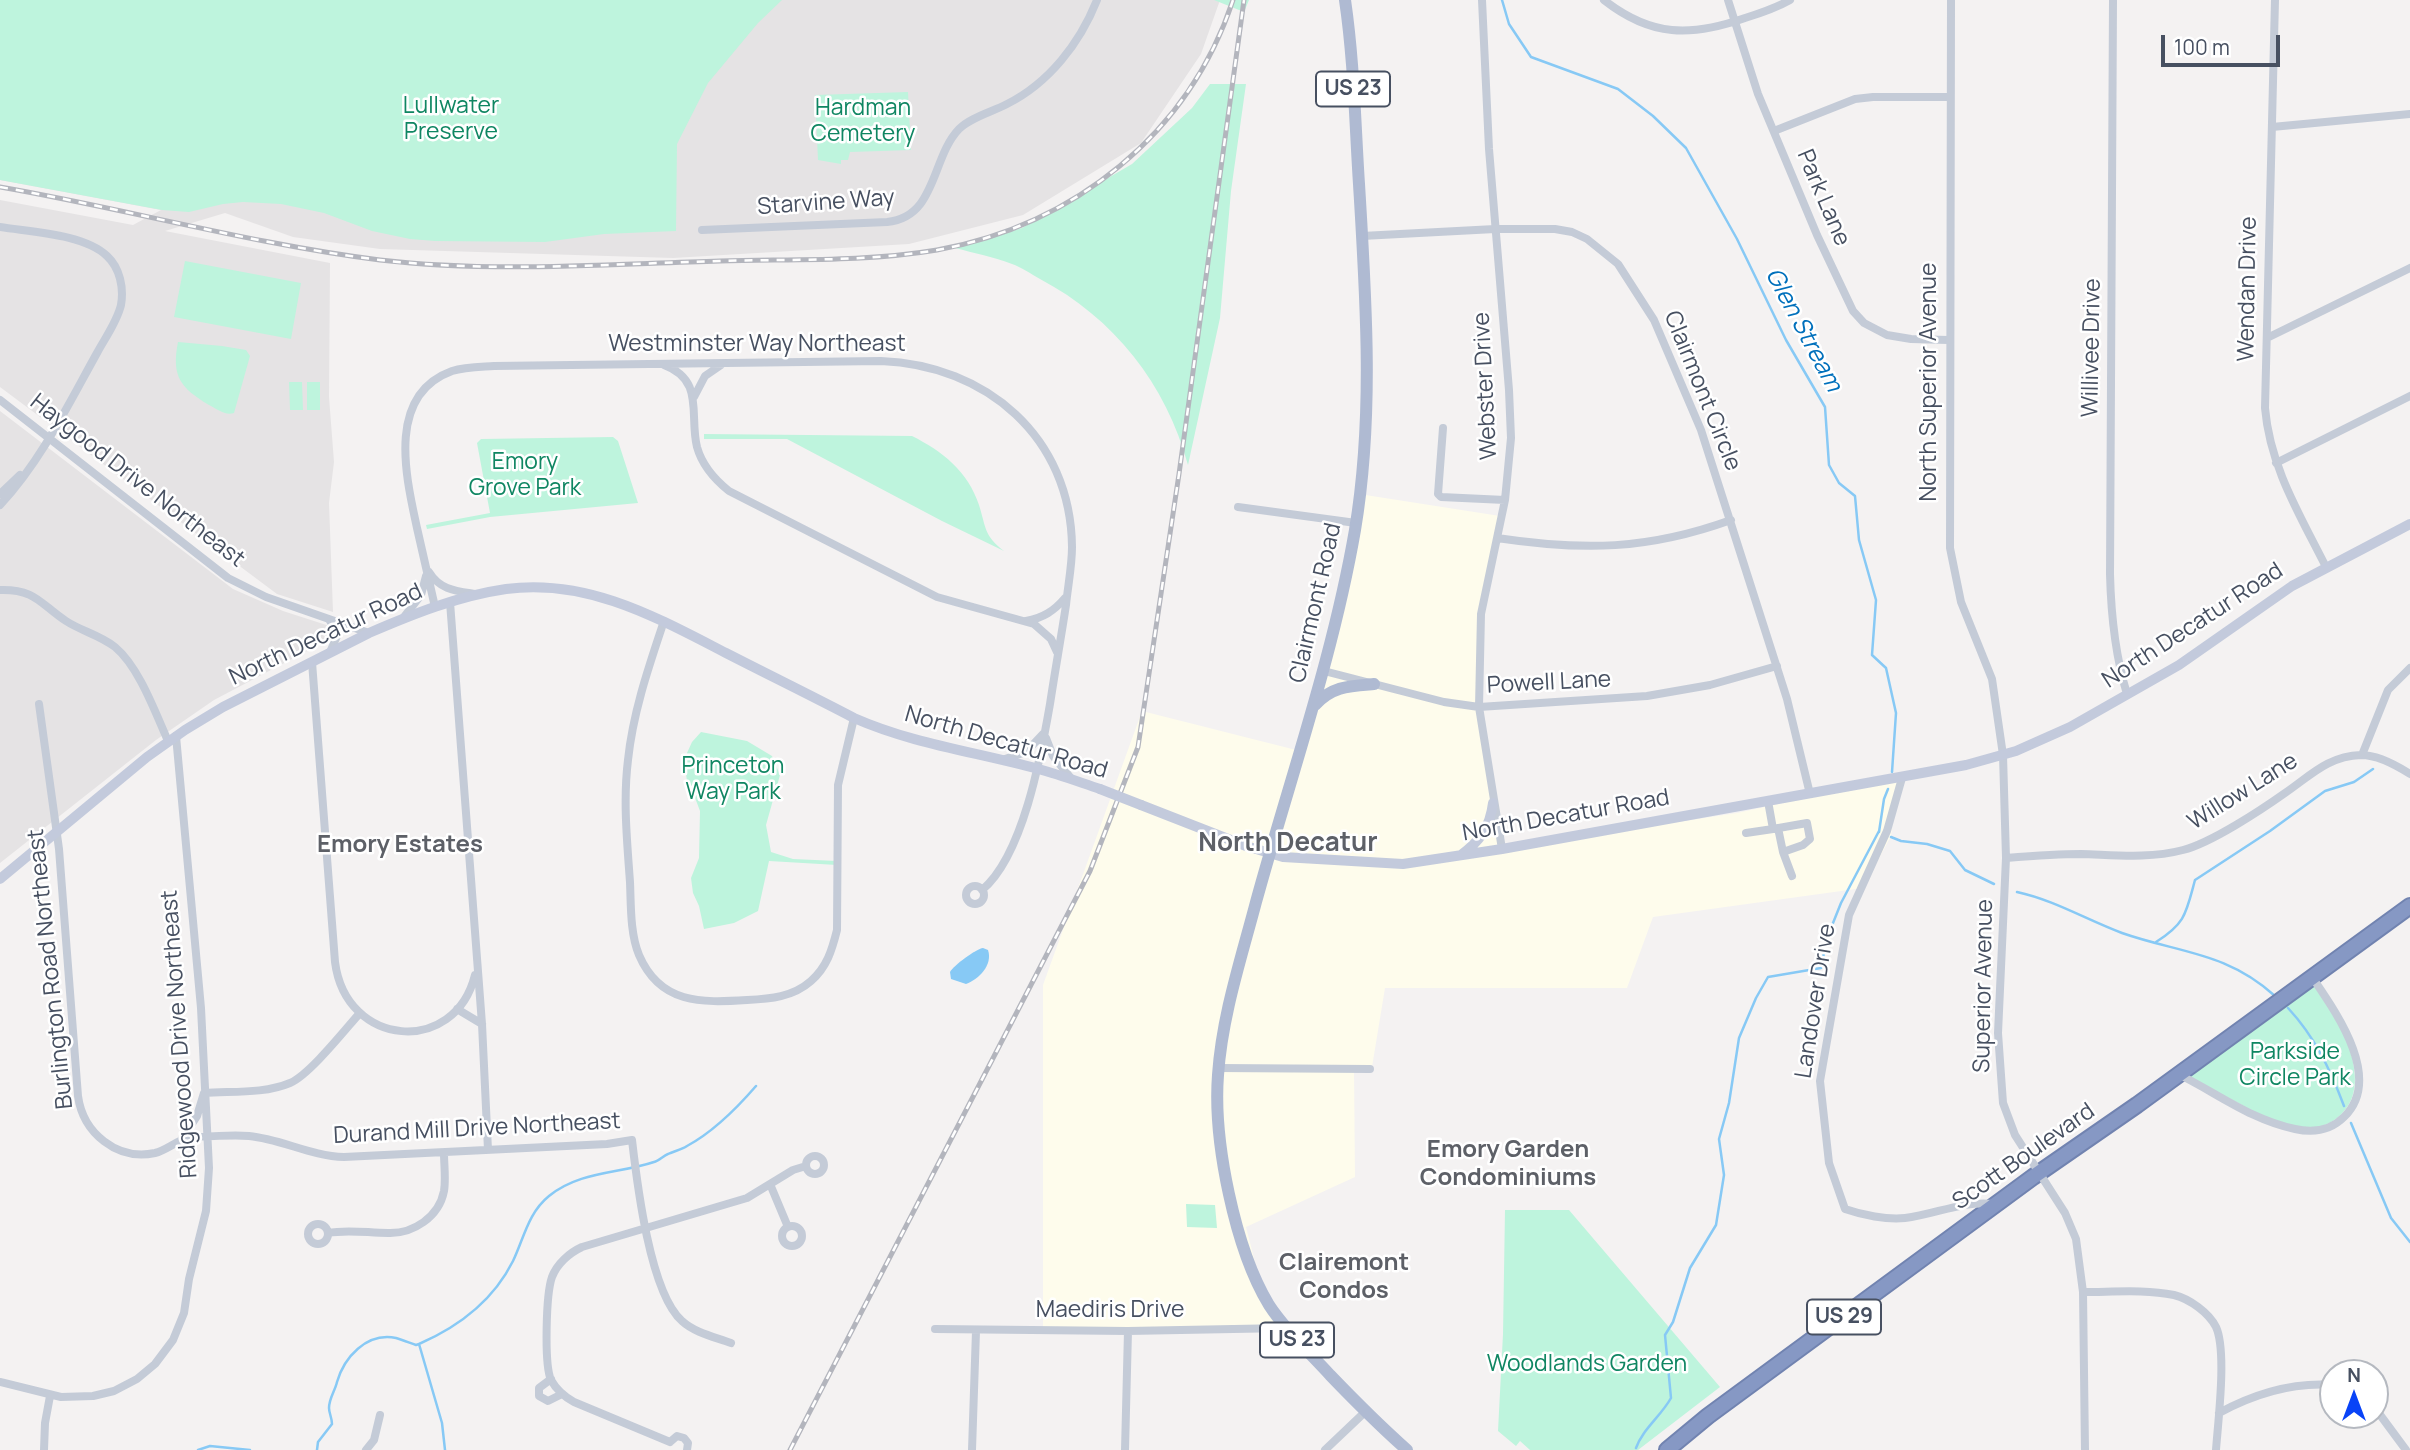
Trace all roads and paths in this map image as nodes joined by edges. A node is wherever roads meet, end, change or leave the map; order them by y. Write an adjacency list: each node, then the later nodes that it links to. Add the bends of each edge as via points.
1 (1097, 0): 17 (street, Starvine Way, via 1077,41 1041,81 959,130 927,195 908,216 887,222)
2 (1345, 0): 18 (main road, Clairmont Road / US 23)
3 (1482, 0): 16 (street, Webster Drive)
4 (1604, 0): 10 (street, via 1632,19 1662,30 1697,32)
5 (1728, 0): 10 (street, Park Lane)
6 (1790, 0): 10 (street)
7 (1951, 0): 11 (street, North Superior Avenue)
8 (2113, 0): 58 (street, Willivee Drive, via 2111,603)
9 (2275, 0): 13 (street, Wendan Drive)
10 (1736, 22): 14 (street, Park Lane)
11 (1950, 97): 14 (street, via 1855,99); 21 (street, North Superior Avenue)
12 (2410, 114): 13 (street)
13 (2272, 127): 20 (street, Wendan Drive)
14 (1774, 131): 21 (street, Park Lane, via 1853,311 1887,335)
15 (0, 227): 28 (street, via 87,243 107,256 120,280 117,316)
16 (1495, 229): 18 (street, Clairmont Circle); 32 (street, Webster Drive, via 1510,415); 35 (street, Clairmont Circle, via 1564,230 1595,244 1618,264 1668,351)
17 (702, 230)
18 (1362, 236): 36 (main road, Clairmont Road / US 23, via 1367,383)
19 (2410, 268): 20 (street)
20 (2267, 338): 29 (street, Wendan Drive, via 2265,408)
21 (1948, 340): 65 (street, North Superior Avenue, via 1950,548 1961,602 1993,679)
22 (658, 364): 23 (street, Westminster Way Northeast); 25 (street, via 679,373); 39 (street, Westminster Way Northeast, via 476,367 453,371 433,382 414,404 406,428 408,481)
23 (723, 364): 25 (street, via 705,376); 43 (street, Westminster Way Northeast, via 906,362 949,372 987,391 1030,429 1060,482 1072,544)
24 (2410, 396): 29 (street)
25 (694, 397): 49 (street, via 698,451 710,473 729,491 914,586 965,606)
26 (0, 400): 28 (street, Haygood Drive Northeast)
27 (1443, 428): 32 (street, via 1438,494)
28 (50, 438): 30 (street); 47 (street, Haygood Drive Northeast, via 218,571 254,592)
29 (2276, 463): 40 (street, Wendan Drive)
30 (28, 468): 31 (street); 33 (street)
31 (0, 494)
32 (1505, 500): 38 (street, Webster Drive)
33 (0, 505)
34 (1238, 507): 36 (street)
35 (1731, 520): 38 (street, via 1668,539 1609,546 1567,547); 54 (street, Clairmont Circle)
36 (1356, 523): 56 (main road, Clairmont Road / US 23)
37 (2410, 524): 40 (main road, North Decatur Road)
38 (1497, 538): 60 (street, Webster Drive, via 1481,614)
39 (426, 566): 42 (street, via 432,578 451,591); 45 (street, Westminster Way Northeast); 46 (street, Westminster Way Northeast, via 421,595)
40 (2326, 567): 58 (main road, North Decatur Road, via 2179,665)
41 (0, 590): 64 (street, Ridgewood Drive Northeast, via 30,593 64,620 116,648)
42 (479, 594): 44 (main road, North Decatur Road); 48 (main road, North Decatur Road, via 542,587 585,592)
43 (1067, 596): 49 (street, via 1050,612); 52 (street, Westminster Way Northeast)
44 (450, 602): 45 (main road, North Decatur Road); 87 (street)
45 (435, 607): 46 (main road, North Decatur Road)
46 (402, 620): 50 (main road, North Decatur Road)
47 (330, 621): 50 (street, Haygood Drive Northeast); 51 (street, via 338,638)
48 (664, 621): 62 (main road, North Decatur Road); 62 (street, via 633,725 625,812 636,947 653,978 670,992 701,1002 770,999 804,987 825,965 836,930 838,785)
49 (1025, 621): 52 (street, via 1046,634)
50 (369, 633): 51 (main road, North Decatur Road)
51 (329, 653): 53 (main road, North Decatur Road)
52 (1058, 654): 63 (street, Westminster Way Northeast)
53 (312, 662): 64 (main road, North Decatur Road, via 211,713); 90 (street, via 336,971 343,993)
54 (1777, 666): 60 (street, Powell Lane, via 1647,696); 72 (street, Clairmont Circle)
55 (2410, 668): 66 (street, via 2388,690)
56 (1324, 671): 57 (street, Powell Lane); 61 (main road, Clairmont Road / US 23)
57 (1374, 684): 60 (street, Powell Lane); 61 (main road, via 1338,688)
58 (2127, 694): 65 (main road, North Decatur Road, via 2054,735)
59 (38, 704): 76 (street, Burlington Road Northeast)
60 (1479, 707): 74 (street, Webster Drive)
61 (1313, 708): 80 (main road, Clairmont Road / US 23)
62 (854, 718): 67 (main road, North Decatur Road, via 916,741)
63 (1045, 732): 67 (street, via 1026,752); 68 (street, Westminster Way Northeast); 71 (street, via 1053,756)
64 (172, 739): 76 (main road, North Decatur Road); 95 (street, Ridgewood Drive Northeast, via 201,1008)
65 (2003, 755): 70 (main road, North Decatur Road); 82 (street, Superior Avenue)
66 (2362, 755): 69 (street, Willow Lane, via 2391,762); 82 (street, Willow Lane, via 2328,763 2256,812 2184,850 2130,857 2055,854)
67 (1000, 760): 68 (main road, North Decatur Road)
68 (1038, 769): 71 (main road, North Decatur Road); 85 (street, Westminster Way Northeast, via 1009,855)
69 (2410, 774)
70 (1902, 778): 72 (main road, North Decatur Road); 103 (street, Landover Drive, via 1887,831 1851,908 1820,1081 1829,1163 1845,1209 1858,1213 1904,1218 1959,1205)
71 (1072, 780): 80 (main road, North Decatur Road, bridge)
72 (1810, 794): 73 (main road, North Decatur Road)
73 (1768, 801): 75 (street); 78 (main road, North Decatur Road)
74 (1493, 803): 78 (street, Webster Drive); 81 (main road, via 1485,832)
75 (1776, 828): 77 (street); 79 (street); 79 (street, via 1807,823 1810,839)
76 (57, 831): 84 (main road, North Decatur Road); 97 (street, Burlington Road Northeast, via 81,1111 96,1136 124,1152 151,1154)
77 (1746, 833)
78 (1502, 849): 81 (main road, North Decatur Road)
79 (1783, 852): 83 (street)
80 (1270, 853): 81 (main road, North Decatur Road, via 1388,864); 92 (main road, Clairmont Road / US 23, via 1232,991)
81 (1457, 857)
82 (2006, 858): 101 (street, Superior Avenue, via 1998,1033 2003,1103 2015,1135)
83 (1792, 876)
84 (0, 879)
85 (982, 890)
86 (2410, 906): 88 (highway, Scott Boulevard / US 29)
87 (476, 968): 89 (street, via 470,990); 91 (street)
88 (2312, 977): 94 (highway, Scott Boulevard / US 29); 94 (street, via 2343,1023 2356,1058 2358,1097 2336,1124 2317,1132 2260,1119)
89 (457, 1009): 90 (street, via 429,1027 409,1031 380,1027); 91 (street)
90 (359, 1014): 95 (street, via 291,1083)
91 (482, 1024): 98 (street)
92 (1219, 1068): 93 (street); 108 (main road, Clairmont Road / US 23, via 1219,1142 1232,1202 1257,1281)
93 (1370, 1069)
94 (2178, 1074): 101 (highway, Scott Boulevard / US 29)
95 (204, 1093): 96 (street, Ridgewood Drive Northeast); 97 (street, via 197,1116)
96 (207, 1138): 97 (street, Burlington Road Northeast); 99 (street, Durand Mill Drive Northeast, via 252,1136 335,1157); 117 (street, Ridgewood Drive Northeast, via 206,1211 184,1314 165,1354 146,1373 114,1391)
97 (180, 1141)
98 (488, 1150): 99 (street, Durand Mill Drive Northeast); 105 (street, Durand Mill Drive Northeast, via 632,1140)
99 (444, 1153): 106 (street, via 443,1194 425,1222 401,1233)
100 (806, 1167): 102 (street)
101 (2039, 1172): 103 (highway, Scott Boulevard / US 29); 107 (street, Superior Avenue, via 2076,1239)
102 (770, 1184): 104 (street); 105 (street, via 747,1198)
103 (1996, 1205): 132 (highway, Scott Boulevard / US 29)
104 (788, 1227)
105 (645, 1228): 112 (street, Durand Mill Drive Northeast, via 670,1308 690,1327); 113 (street, via 582,1247 559,1265 549,1293)
106 (328, 1233)
107 (2083, 1292): 119 (street, via 2156,1292 2198,1306 2216,1326 2221,1347); 133 (street, Superior Avenue)
108 (1286, 1328): 111 (street, Maediris Drive); 118 (main road, US 23)
109 (935, 1329): 110 (street, Maediris Drive)
110 (976, 1331): 111 (street, Maediris Drive); 128 (street)
111 (1128, 1331): 129 (street)
112 (731, 1343)
113 (551, 1379): 116 (street); 116 (street, via 538,1388 540,1398 551,1401)
114 (0, 1382): 117 (street, Ridgewood Drive Northeast)
115 (2319, 1384): 119 (street, via 2258,1395)
116 (562, 1394): 123 (street)
117 (50, 1396): 125 (street)
118 (1365, 1412): 130 (street); 131 (main road, US 23)
119 (2219, 1413): 134 (street)
120 (380, 1415): 126 (street)
121 (2389, 1428): 122 (street)
122 (2393, 1436): 124 (street); 135 (street)
123 (670, 1446): 127 (street, via 674,1437 681,1437 688,1443)
124 (2393, 1447)
125 (44, 1450)
126 (366, 1450)
127 (687, 1450)
128 (972, 1450)
129 (1125, 1450)
130 (1325, 1450)
131 (1407, 1450)
132 (1667, 1450)
133 (2085, 1450)
134 (2216, 1450)
135 (2406, 1450)

